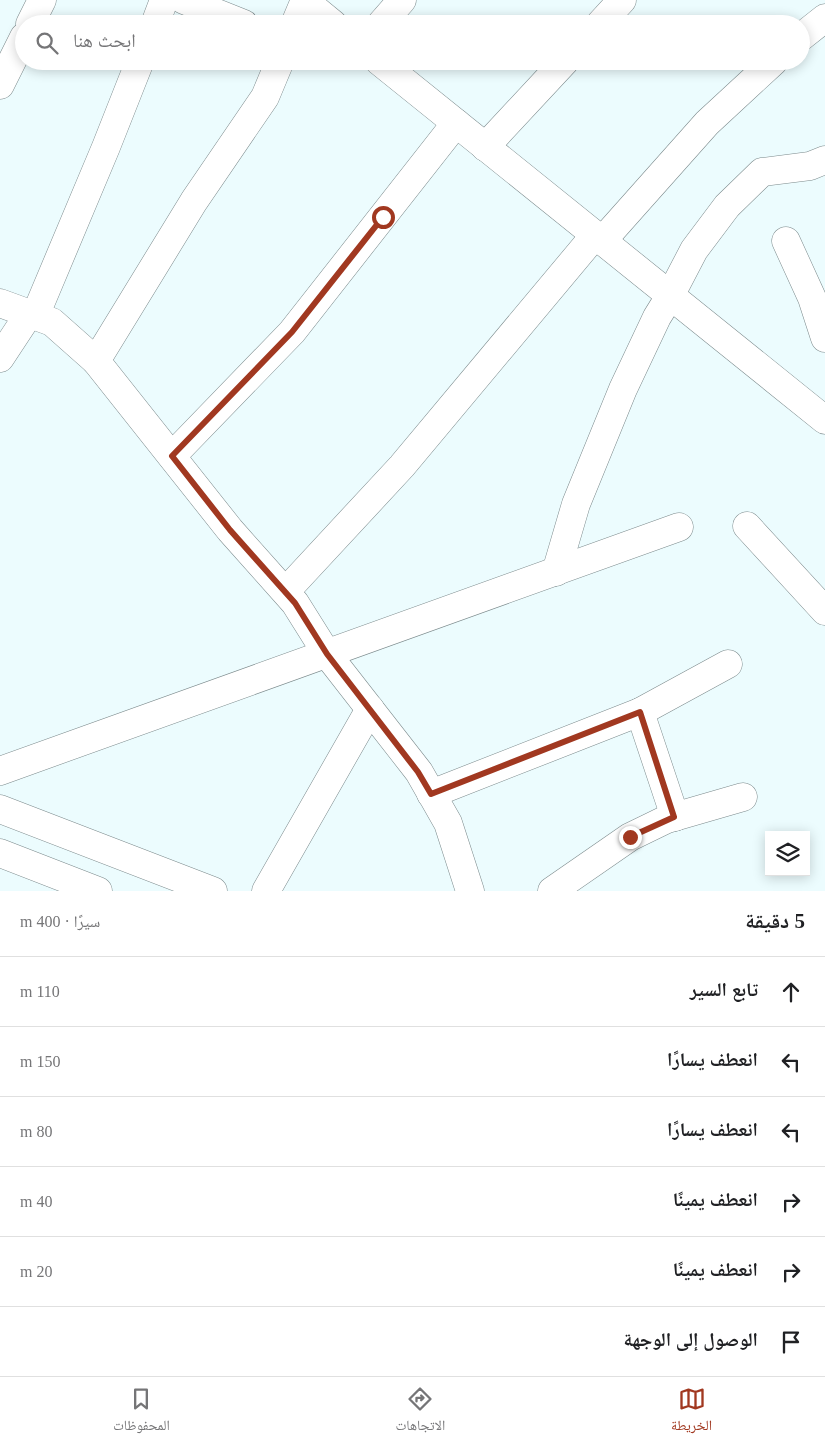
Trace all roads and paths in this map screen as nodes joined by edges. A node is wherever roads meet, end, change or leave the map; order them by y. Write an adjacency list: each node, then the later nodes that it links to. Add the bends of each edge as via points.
1 (42, 0): 7 (street)
2 (164, 0): 8 (street)
3 (184, 0): 9 (street)
4 (402, 0): 11 (street)
5 (622, 0): 12 (street)
6 (302, 8): 10 (street)
7 (34, 15)
8 (158, 15)
9 (222, 15)
10 (316, 15)
11 (389, 15)
12 (608, 15)
13 (825, 18): 14 (street)
14 (810, 30)
15 (15, 54): 21 (street)
16 (136, 70): 29 (street)
17 (276, 70): 32 (street, via 266,97 194,201)
18 (391, 70): 22 (street)
19 (557, 70): 23 (street)
20 (764, 70): 25 (street, via 707,123)
21 (0, 85)
22 (456, 123): 23 (street); 34 (street, via 292,332)
23 (486, 147): 25 (street)
24 (825, 160): 27 (street, via 810,166 762,172 727,206 694,250)
25 (598, 238): 27 (street); 38 (street, via 402,466)
26 (786, 241): 30 (street, via 812,298)
27 (670, 296): 33 (street); 37 (street, via 623,389 576,504)
28 (0, 303): 29 (street)
29 (32, 315): 31 (street); 32 (street, via 52,322)
30 (825, 338)
31 (0, 358)
32 (96, 361): 34 (street)
33 (825, 420)
34 (172, 456): 38 (street, via 230,530)
35 (747, 526): 39 (street)
36 (679, 528): 37 (street)
37 (556, 572): 40 (street)
38 (286, 591): 40 (street)
39 (819, 595)
40 (327, 654): 42 (street); 44 (street)
41 (728, 664): 43 (street)
42 (370, 709): 45 (street); 52 (street)
43 (640, 712): 45 (street); 48 (street)
44 (0, 771)
45 (431, 794): 53 (street, via 448,823)
46 (743, 797): 48 (street)
47 (0, 809): 51 (street)
48 (674, 817): 54 (street, via 630,837)
49 (0, 853): 50 (street)
50 (82, 888)
51 (213, 891)
52 (266, 891)
53 (470, 891)
54 (552, 891)

